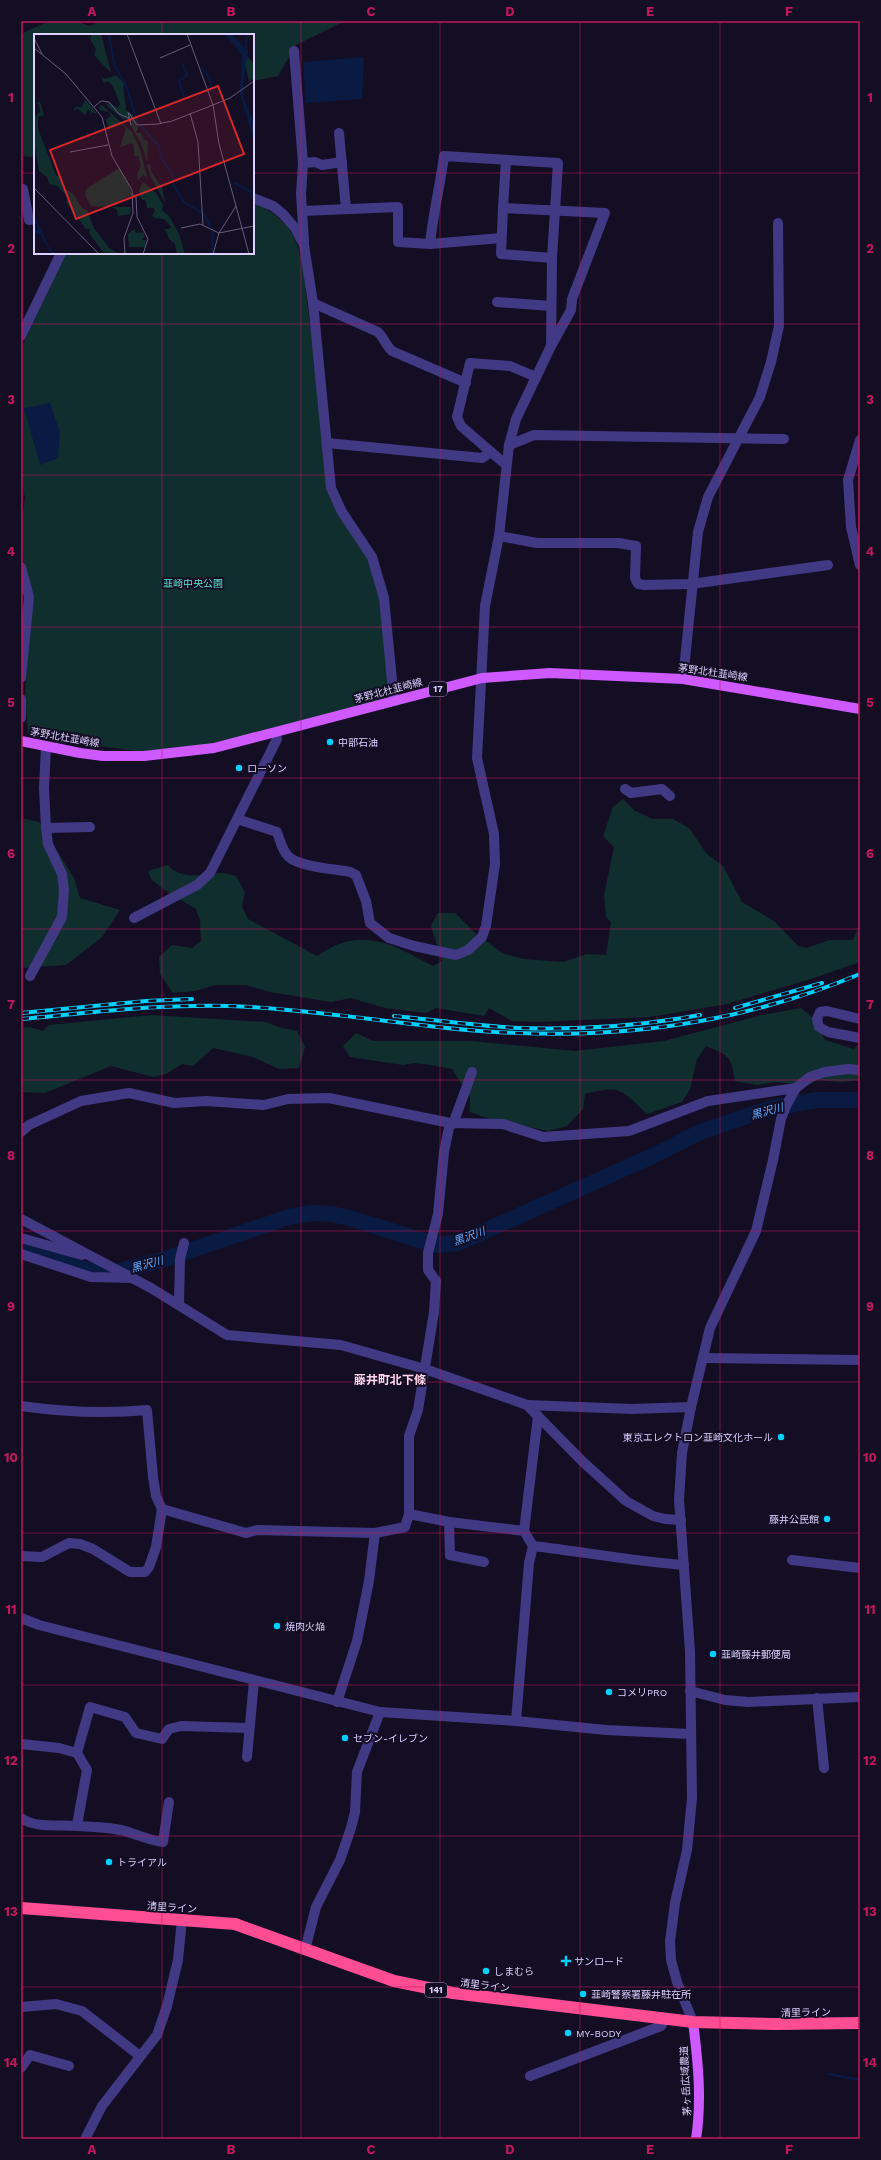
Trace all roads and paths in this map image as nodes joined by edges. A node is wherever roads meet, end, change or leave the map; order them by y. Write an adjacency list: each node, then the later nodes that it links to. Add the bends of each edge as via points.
1 (294, 51): 5 (street)
2 (339, 132): 4 (street)
3 (506, 160): 8 (street); 10 (street, via 558,163); 15 (street, via 444,156)
4 (342, 162): 5 (street, via 322,165 315,162); 9 (street)
5 (303, 163): 11 (street)
6 (21, 190): 12 (street, via 29,220)
7 (254, 198): 16 (street, via 273,206 283,214 295,228)
8 (502, 208): 10 (street); 14 (street)
9 (346, 209): 11 (street); 15 (street, via 398,207 398,242)
10 (555, 210): 18 (street); 23 (street, via 605,213 572,299 571,310)
11 (302, 211): 16 (street)
12 (34, 219)
13 (778, 224): 26 (street, via 779,326 760,397)
14 (501, 238): 15 (street); 18 (street, via 501,254)
15 (430, 244)
16 (304, 245): 20 (street)
17 (60, 254): 22 (street)
18 (552, 258): 21 (street)
19 (497, 302): 21 (street)
20 (313, 303): 25 (street, via 378,332 385,338 388,348 392,351); 29 (street)
21 (551, 306): 23 (street)
22 (21, 336)
23 (551, 346): 24 (street)
24 (536, 377): 25 (street, via 510,366 470,364); 30 (street, via 516,419)
25 (466, 384): 31 (street, via 457,417 461,426)
26 (740, 439): 27 (street); 30 (street, via 534,435); 39 (street, via 708,497 698,532)
27 (784, 439)
28 (860, 440): 33 (street)
29 (327, 443): 31 (street, via 482,458); 44 (street, via 331,488 342,512 372,557 384,598)
30 (509, 445): 32 (street)
31 (491, 452): 32 (street)
32 (505, 464): 35 (street)
33 (856, 465): 34 (street, via 848,480)
34 (855, 527): 36 (street)
35 (499, 536): 39 (street, via 537,543 618,543 636,546 635,578 638,584); 41 (street, via 484,606)
36 (860, 565)
37 (828, 566): 39 (street)
38 (21, 567): 40 (street, via 29,597)
39 (691, 584): 42 (street)
40 (21, 678)
41 (482, 678): 42 (main road, 茅野北杜韮崎線 / 17, via 550,673); 44 (main road, 茅野北杜韮崎線 / 17); 53 (street, via 477,758 494,834 495,864 486,926 482,937 468,950 456,954 389,938 370,923 366,900 356,875 290,858 277,832)
42 (683, 679): 45 (main road, 茅野北杜韮崎線 / 17)
43 (21, 699): 46 (street)
44 (394, 701): 48 (main road, 茅野北杜韮崎線 / 17)
45 (860, 709)
46 (21, 713): 47 (street)
47 (21, 718)
48 (275, 733): 50 (main road, 茅野北杜韮崎線 / 17, via 214,748 144,756 95,755); 53 (street, via 277,739)
49 (21, 741): 50 (main road, 茅野北杜韮崎線 / 17)
50 (46, 747): 55 (street)
51 (625, 789): 52 (street, via 631,793 662,789)
52 (670, 796)
53 (237, 820): 56 (street, via 210,873 197,885)
54 (90, 827): 55 (street)
55 (46, 828): 57 (street, via 48,844 62,874 62,917)
56 (134, 918)
57 (30, 976)
58 (860, 1019): 59 (street, via 827,1011 820,1012 817,1019 819,1027 828,1032)
59 (860, 1038)
60 (860, 1070): 62 (street, via 825,1072 810,1077)
61 (472, 1072): 63 (street)
62 (796, 1088): 63 (street, via 708,1101 629,1131 611,1133 543,1137 503,1124); 72 (street, via 784,1112 756,1231 717,1311)
63 (452, 1123): 64 (street, via 330,1098 288,1099 264,1105 206,1101 174,1103 129,1093 81,1101); 74 (street, via 444,1152 438,1214 428,1253 428,1270 436,1281)
64 (21, 1132)
65 (21, 1219): 69 (street)
66 (21, 1238): 69 (street, via 77,1255)
67 (183, 1245): 71 (street, via 180,1259)
68 (21, 1254): 70 (street, via 91,1277)
69 (92, 1256): 70 (street)
70 (131, 1277): 71 (street)
71 (179, 1304): 74 (street, via 227,1335 341,1345)
72 (703, 1358): 73 (street); 77 (street)
73 (860, 1360)
74 (425, 1369): 75 (street); 80 (street, via 418,1410 409,1436)
75 (526, 1405): 77 (street, via 632,1409); 78 (street)
76 (21, 1406): 79 (street, via 107,1413 147,1410 152,1477)
77 (691, 1407): 81 (street, via 682,1453 679,1500)
78 (538, 1416): 81 (street, via 582,1462 626,1501 653,1516); 83 (street)
79 (162, 1509): 84 (street, via 246,1533 257,1530); 86 (street, via 156,1547 145,1572 130,1572 80,1544 69,1543 42,1557)
80 (409, 1514): 82 (street); 84 (street, via 405,1527)
81 (681, 1520): 89 (street)
82 (449, 1522): 83 (street); 88 (street, via 450,1555)
83 (524, 1531): 85 (street)
84 (375, 1533): 96 (street, via 357,1641)
85 (534, 1546): 89 (street, via 623,1560); 98 (street, via 529,1563)
86 (21, 1556)
87 (792, 1560): 90 (street)
88 (484, 1562)
89 (684, 1565): 93 (street)
90 (860, 1568)
91 (21, 1618): 92 (street)
92 (254, 1681): 96 (street); 99 (street)
93 (690, 1691): 95 (street, via 725,1700 748,1702); 100 (street)
94 (860, 1697): 95 (street)
95 (817, 1698): 104 (street)
96 (336, 1702): 97 (street)
97 (380, 1712): 98 (street); 110 (street, via 357,1772 355,1812 351,1828 340,1860 316,1907)
98 (516, 1720): 100 (street, via 606,1730)
99 (249, 1728): 102 (street, via 181,1726 168,1729 162,1739 136,1733 125,1717 90,1707); 103 (street)
100 (690, 1734): 113 (street, via 690,1829 670,1941 671,1960 677,1982)
101 (21, 1744): 102 (street, via 59,1748)
102 (77, 1753): 107 (street, via 87,1770)
103 (246, 1756)
104 (824, 1768)
105 (169, 1802): 107 (street, via 164,1842 115,1829)
106 (21, 1818): 107 (street, via 30,1824)
107 (77, 1826)
108 (21, 1908): 109 (highway, 清里ライン / 141)
109 (182, 1919): 110 (highway, 清里ライン / 141, via 235,1924); 115 (street, via 178,1960 162,2022 157,2035)
110 (305, 1950): 112 (highway, 清里ライン / 141, via 394,1981 453,1994)
111 (21, 2007): 115 (street, via 56,2004 82,2011)
112 (665, 2019): 113 (highway, 清里ライン / 141); 118 (street, via 661,2026)
113 (693, 2022): 114 (highway, 清里ライン / 141); 120 (main road, 茅ヶ岳広域農道, via 699,2117)
114 (860, 2023)
115 (140, 2056): 119 (street, via 102,2106)
116 (69, 2066): 117 (street, via 30,2055)
117 (21, 2068)
118 (530, 2076)
119 (85, 2139)
120 (696, 2139)

